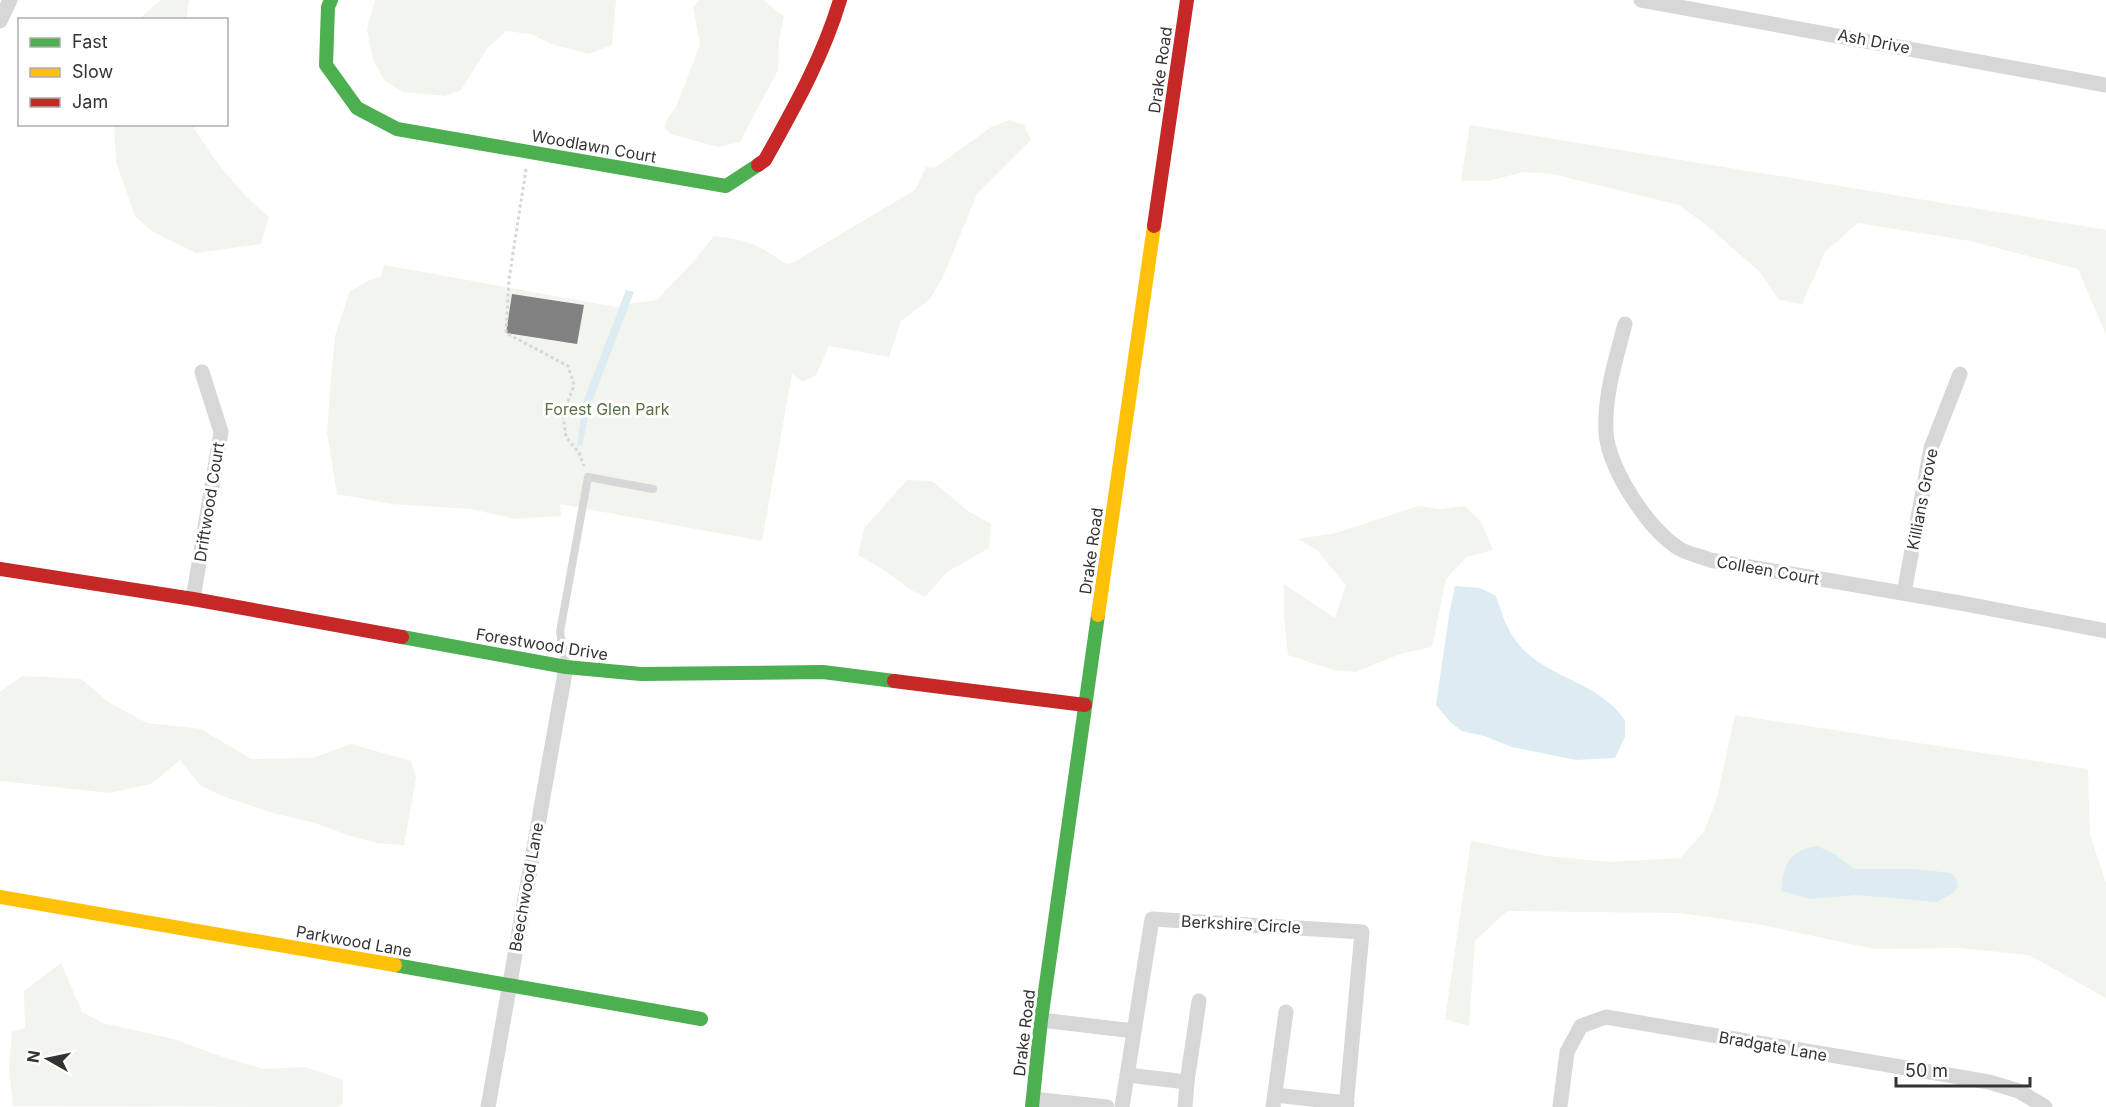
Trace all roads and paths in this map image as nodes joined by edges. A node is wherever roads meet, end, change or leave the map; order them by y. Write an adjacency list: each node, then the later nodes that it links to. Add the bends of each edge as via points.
1 (10, 0): 6 (street)
2 (331, 0): 8 (street, Woodlawn Court, via 326,65 357,108 397,129)
3 (840, 0): 8 (street, Woodlawn Court, via 830,34 806,86 765,160 726,186)
4 (1187, 0): 19 (street, Drake Road)
5 (1641, 0): 7 (street, Ash Drive)
6 (0, 21)
7 (2106, 85)
8 (529, 152): 12 (path, via 509,279 506,333 568,366 574,385 563,415 566,437 579,453)
9 (1625, 324): 15 (street, Colleen Court, via 1611,375 1606,432 1615,466 1654,527 1680,549 1710,560)
10 (202, 372): 16 (street, Driftwood Court, via 221,432)
11 (1960, 374): 15 (street, Killians Grove, via 1931,448)
12 (588, 477): 13 (lane); 18 (lane, via 560,632)
13 (653, 489)
14 (0, 568): 16 (street, Forestwood Drive)
15 (1904, 593): 17 (street, Colleen Court)
16 (193, 599): 18 (street, Forestwood Drive)
17 (2106, 631)
18 (566, 667): 19 (street, Forestwood Drive, via 641,674 823,672); 21 (street, Beechwood Lane)
19 (1085, 705): 25 (street, Drake Road)
20 (0, 897): 21 (street, Parkwood Lane)
21 (509, 984): 24 (street, Parkwood Lane); 32 (street, Beechwood Lane)
22 (1199, 1002): 28 (street)
23 (1286, 1012): 29 (street)
24 (701, 1019)
25 (1041, 1020): 26 (street); 30 (street, Drake Road)
26 (1134, 1030): 27 (street); 31 (street, Berkshire Circle, via 1152,919 1362,932)
27 (1127, 1075): 28 (street); 34 (street)
28 (1187, 1082): 35 (street)
29 (1274, 1101): 31 (street)
30 (1032, 1103): 33 (street)
31 (1346, 1105)
32 (488, 1107)
33 (1107, 1107)
34 (1122, 1107)
35 (1185, 1107)
36 (1560, 1107): 37 (street, Bradgate Lane, via 1567,1052 1581,1026 1606,1017 1989,1082 2019,1091)
37 (2044, 1107)

